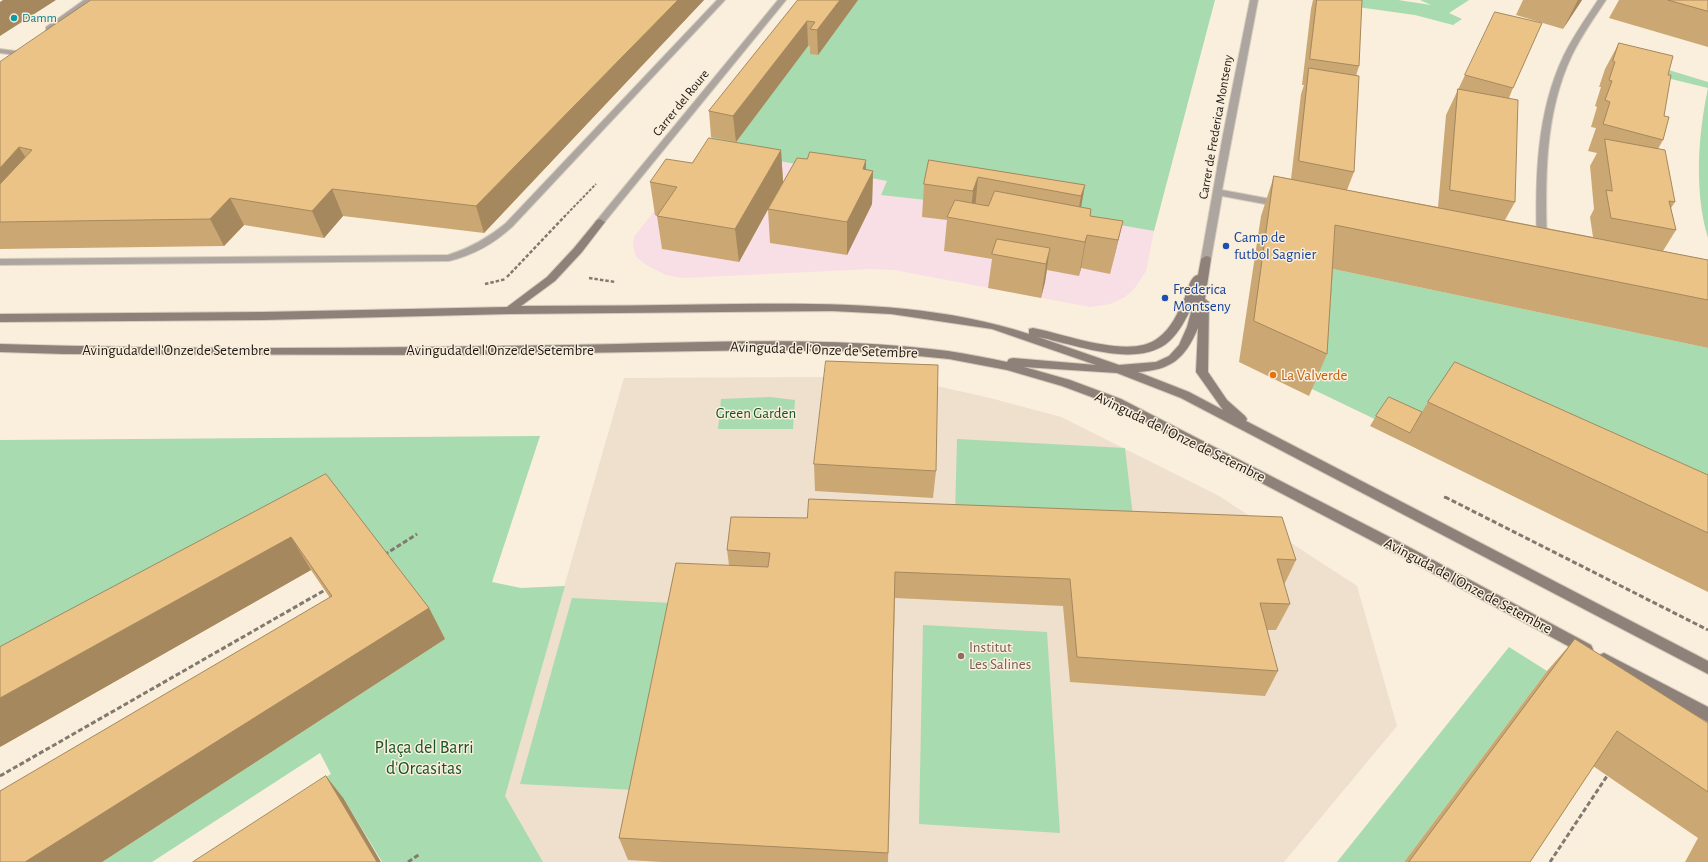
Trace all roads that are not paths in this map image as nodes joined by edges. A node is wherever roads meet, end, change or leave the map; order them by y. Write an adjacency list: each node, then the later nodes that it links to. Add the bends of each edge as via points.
1 (89, 0): 6 (street)
2 (721, 0): 14 (street, via 509,225 489,243 468,253 449,258)
3 (782, 0): 11 (street, Carrer del Roure)
4 (1254, 0): 9 (street, Carrer de Frederica Montseny)
5 (1602, 0): 12 (street, via 1582,29 1560,73 1552,100 1542,159)
6 (40, 35)
7 (0, 51): 8 (street, via 19,51)
8 (5, 61)
9 (1217, 192): 10 (street); 13 (street, Carrer de Frederica Montseny)
10 (1288, 205)
11 (600, 222): 15 (main road, via 552,279)
12 (1542, 255)
13 (1206, 259): 17 (main road, via 1187,305 1175,326 1162,341 1148,349 1122,351); 20 (main road, via 1197,312 1183,347 1173,359 1164,364 1148,368); 21 (main road, via 1202,372 1222,403)
14 (0, 262)
15 (509, 310): 16 (main road, via 271,316); 17 (main road, via 832,307 891,310)
16 (0, 318)
17 (993, 326): 20 (main road)
18 (0, 348): 19 (main road, Avinguda de l'Onze de Setembre, via 446,351 773,346 877,348)
19 (949, 354): 20 (main road, via 1075,369); 23 (main road, Avinguda de l'Onze de Setembre, via 1007,366 1066,383 1117,402 1402,550)
20 (1120, 369): 21 (main road, via 1185,395)
21 (1257, 432): 22 (main road)
22 (1708, 668)
23 (1708, 715)

